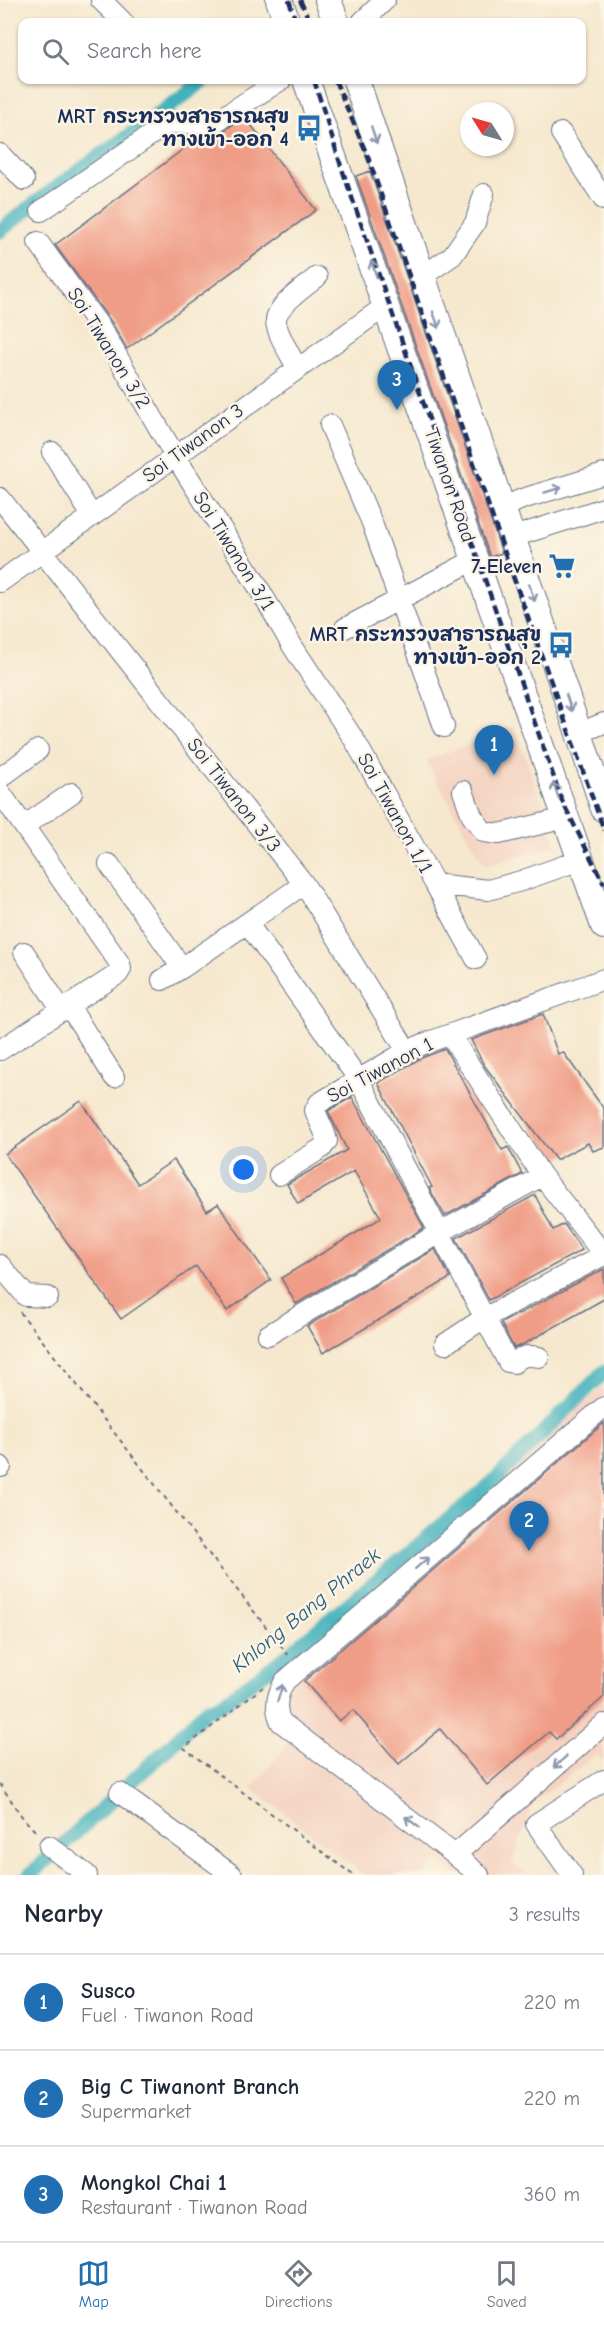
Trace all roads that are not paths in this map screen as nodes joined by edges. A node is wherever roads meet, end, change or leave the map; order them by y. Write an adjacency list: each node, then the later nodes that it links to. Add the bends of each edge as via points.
1 (101, 0): 5 (street)
2 (279, 0): 6 (main road)
3 (328, 0): 7 (main road)
4 (385, 0): 8 (street)
5 (119, 18)
6 (286, 18)
7 (335, 18)
8 (366, 18)
9 (276, 84): 17 (street, via 212,124 168,123)
10 (307, 84): 21 (main road, Tiwanon Road, one-way to 10)
11 (357, 84): 20 (main road, one-way to 20)
12 (561, 133): 16 (street)
13 (0, 154): 14 (street)
14 (24, 180)
15 (484, 195): 20 (street, via 475,223 452,256)
16 (604, 200)
17 (41, 211)
18 (38, 242): 25 (street, Soi Tiwanon 3/2, via 102,330)
19 (316, 277): 22 (street, via 281,308 275,319)
20 (421, 277): 28 (main road, one-way to 28)
21 (387, 304): 22 (street, Soi Tiwanon 3); 31 (main road, Tiwanon Road)
22 (297, 368): 25 (street, Soi Tiwanon 3)
23 (330, 424): 36 (street, via 372,524)
24 (52, 452): 30 (street)
25 (174, 456): 30 (street, Soi Tiwanon 3); 38 (street, Soi Tiwanon 3/1)
26 (604, 474): 28 (street, one-way to 26)
27 (0, 498): 33 (street, Soi Tiwanon 3/3)
28 (502, 508): 31 (main road); 32 (main road)
29 (604, 508): 32 (street)
30 (92, 516): 33 (street, Soi Tiwanon 3)
31 (463, 522): 34 (main road, Tiwanon Road)
32 (513, 537): 41 (main road, one-way to 41)
33 (42, 552): 35 (street, Soi Tiwanon 3); 52 (street, Soi Tiwanon 3/3)
34 (476, 559): 36 (street); 48 (main road, Tiwanon Road, one-way to 34)
35 (0, 582)
36 (398, 601): 37 (street); 40 (street)
37 (345, 628)
38 (293, 647): 53 (street, Soi Tiwanon 1/1, via 355,741)
39 (604, 723): 41 (street)
40 (444, 727)
41 (579, 733): 47 (main road)
42 (39, 750): 43 (street)
43 (0, 778)
44 (463, 791): 48 (street, via 472,816 484,832 499,834)
45 (0, 792): 49 (street)
46 (72, 793): 49 (street)
47 (604, 809)
48 (566, 819): 50 (main road, Tiwanon Road)
49 (24, 826): 61 (street, via 120,964 118,974)
50 (580, 860): 53 (street, Soi Tiwanon 1/1, via 488,890); 55 (main road, Tiwanon Road)
51 (109, 864): 58 (street)
52 (304, 884): 54 (street); 64 (street, Soi Tiwanon 3/3)
53 (435, 884): 57 (street)
54 (248, 924): 58 (street); 66 (street)
55 (604, 926)
56 (24, 952): 61 (street)
57 (476, 959)
58 (182, 968): 60 (street)
59 (604, 979): 62 (street, Soi Tiwanon 1)
60 (162, 980)
61 (65, 1008): 63 (street); 65 (street)
62 (450, 1035): 64 (street, Soi Tiwanon 1); 68 (street)
63 (0, 1050)
64 (407, 1051): 66 (street, Soi Tiwanon 1)
65 (114, 1077)
66 (359, 1080): 67 (street, Soi Tiwanon 1, via 319,1103 315,1110 327,1141); 69 (street)
67 (279, 1175)
68 (542, 1176): 69 (street); 70 (street)
69 (439, 1233): 73 (street); 74 (street)
70 (604, 1255): 73 (street)
71 (0, 1265): 72 (street, via 30,1297)
72 (48, 1297)
73 (484, 1318): 75 (street); 76 (street, via 508,1362 529,1355)
74 (268, 1335)
75 (445, 1344)
76 (539, 1357)
77 (604, 1407): 82 (street, one-way to 77, via 281,1722 276,1713 279,1690)
78 (604, 1724): 82 (street, one-way to 82)
79 (604, 1780): 86 (street, via 536,1824)
80 (120, 1793): 84 (street)
81 (56, 1852): 83 (street)
82 (455, 1855): 85 (street)
83 (87, 1875)
84 (232, 1875)
85 (479, 1875)
86 (572, 1875)

